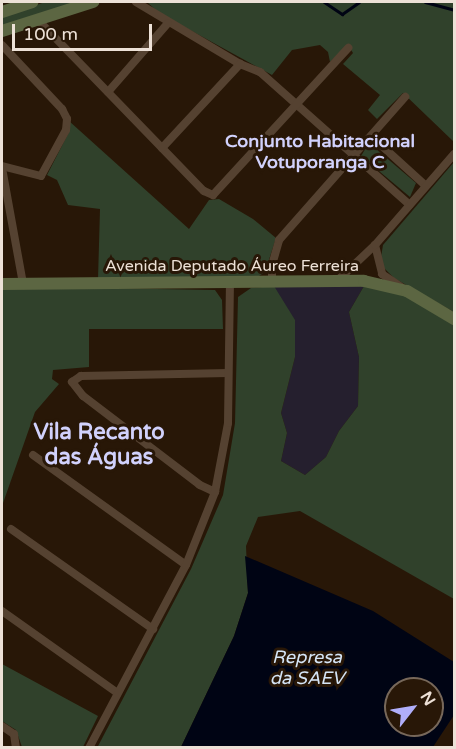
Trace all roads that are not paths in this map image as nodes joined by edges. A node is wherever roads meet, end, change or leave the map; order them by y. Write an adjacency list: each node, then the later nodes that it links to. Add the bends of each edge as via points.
1 (32, 2): 4 (main road)
2 (93, 2): 5 (main road)
3 (136, 2): 6 (street)
4 (2, 12)
5 (38, 20): 7 (main road); 11 (street)
6 (168, 23): 10 (street); 11 (street)
7 (2, 31)
8 (2, 45): 18 (street, via 67,119 66,130 40,176)
9 (348, 48): 13 (street)
10 (240, 64): 13 (street, via 260,72); 15 (street)
11 (108, 92): 15 (street)
12 (405, 97): 14 (street)
13 (298, 105): 15 (street, via 213,195 204,191); 16 (street)
14 (371, 136): 16 (street); 19 (street)
15 (162, 148)
16 (354, 154): 20 (street); 23 (street, via 279,240 273,257)
17 (454, 154): 19 (street)
18 (2, 167): 24 (street)
19 (426, 186): 20 (street)
20 (410, 205): 21 (street)
21 (375, 245): 22 (street); 27 (street, via 382,274)
22 (338, 280): 23 (main road, Avenida Deputado Áureo Ferreira); 27 (main road, Avenida Deputado Áureo Ferreira, via 364,281)
23 (272, 282): 26 (main road, Avenida Deputado Áureo Ferreira)
24 (22, 283): 25 (main road, Avenida Deputado Áureo Ferreira); 26 (main road, Avenida Deputado Áureo Ferreira)
25 (2, 284)
26 (230, 285): 29 (street)
27 (406, 291): 28 (main road, Avenida Deputado Áureo Ferreira)
28 (454, 318)
29 (228, 373): 31 (street, via 228,423); 31 (street, via 81,376 72,382 83,396 200,485)
30 (33, 455): 33 (street)
31 (215, 492): 33 (street)
32 (11, 529): 35 (street)
33 (186, 565): 35 (street)
34 (2, 611): 36 (street)
35 (153, 629): 36 (street)
36 (116, 692): 39 (street)
37 (2, 726): 38 (street, via 14,734)
38 (16, 747)
39 (89, 747)

